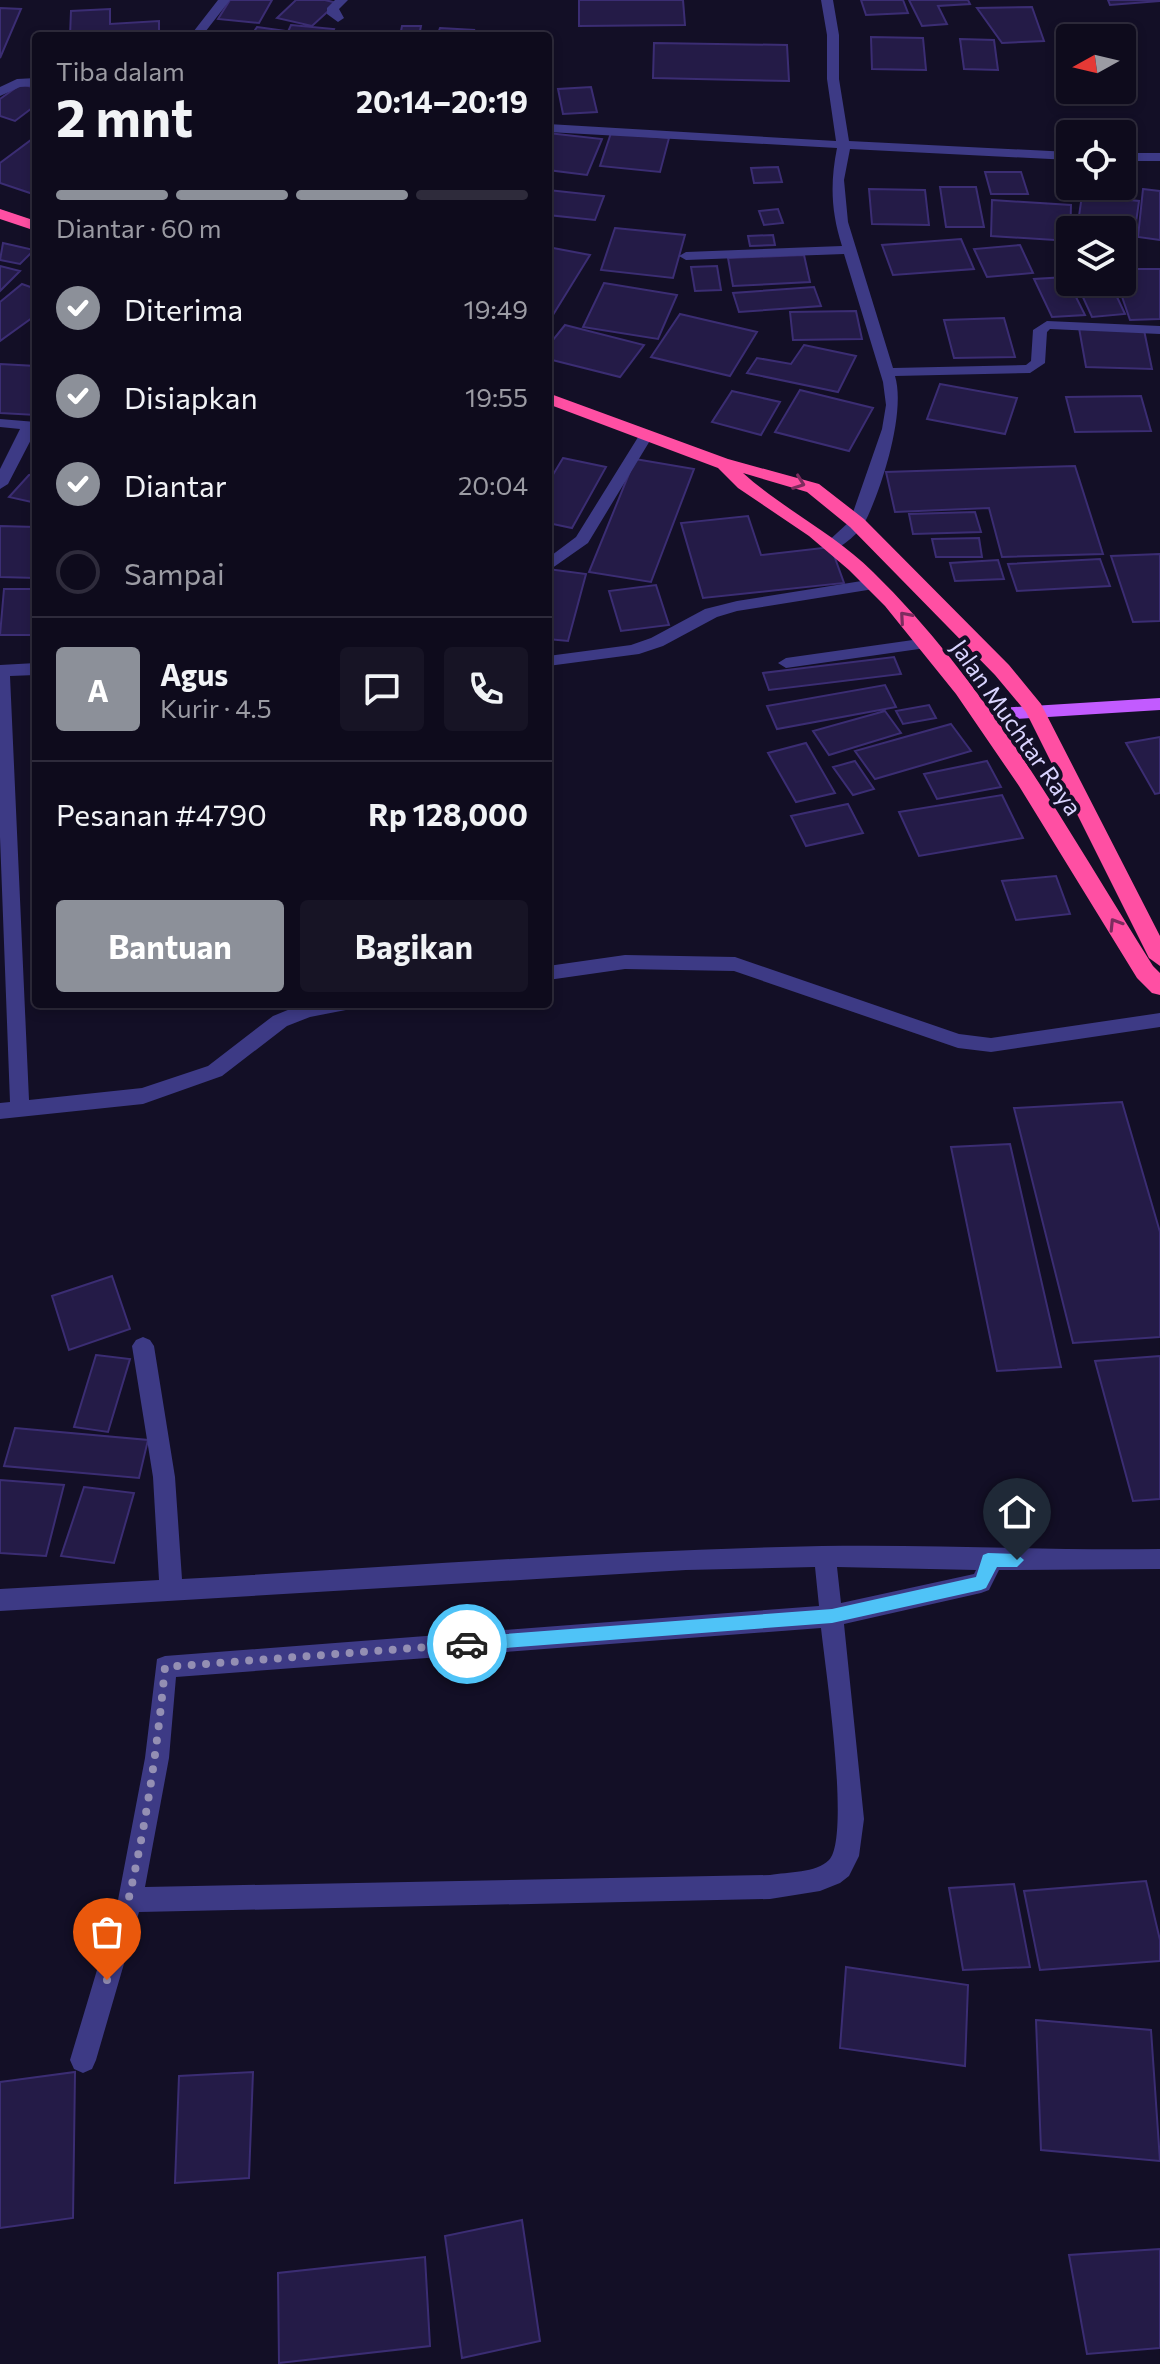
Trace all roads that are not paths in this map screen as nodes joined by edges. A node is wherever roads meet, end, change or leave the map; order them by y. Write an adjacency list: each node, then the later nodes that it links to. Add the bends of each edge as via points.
1 (224, 0): 5 (street)
2 (342, 0): 4 (street, via 333,8)
3 (827, 0): 9 (street)
4 (338, 18)
5 (199, 32)
6 (32, 82): 7 (street)
7 (0, 92)
8 (552, 128): 9 (street)
9 (844, 148): 10 (street); 15 (street, via 837,180)
10 (1056, 155)
11 (1136, 157): 12 (street)
12 (1160, 157)
13 (0, 214): 14 (highway)
14 (32, 225)
15 (849, 250): 16 (street); 18 (street)
16 (686, 256)
17 (1160, 330): 18 (street, via 1047,325 1040,330 1038,363 1030,369)
18 (887, 372): 25 (street, via 893,405 889,429)
19 (552, 399): 22 (highway, Jalan Muchtar Raya)
20 (0, 423): 21 (street)
21 (32, 426): 24 (street)
22 (647, 434): 23 (highway, Jalan Muchtar Raya); 27 (street, via 582,540)
23 (724, 464): 25 (highway, Jalan Muchtar Raya, one-way to 25, via 813,488); 26 (highway, Jalan Muchtar Raya, via 742,485)
24 (0, 484)
25 (857, 523): 26 (street); 35 (highway, Jalan Muchtar Raya)
26 (832, 545): 28 (highway, Jalan Muchtar Raya)
27 (552, 563)
28 (874, 584): 29 (highway, Jalan Muchtar Raya, one-way to 28); 30 (street, via 737,606 633,650)
29 (927, 643): 31 (street); 36 (highway, Jalan Muchtar Raya)
30 (552, 660)
31 (786, 663)
32 (32, 669): 33 (street)
33 (1, 671): 42 (street)
34 (1160, 704): 35 (main road)
35 (1034, 709): 36 (main road); 38 (highway, Jalan Muchtar Raya)
36 (983, 715): 38 (highway, Jalan Muchtar Raya, one-way to 36)
37 (552, 972): 41 (street, via 625,962 735,964 958,1041 991,1045)
38 (1156, 972)
39 (319, 1008): 40 (street)
40 (278, 1013): 42 (street, via 215,1071 143,1096)
41 (1160, 1020)
42 (10, 1109)
43 (143, 1346): 47 (street, via 164,1477)
44 (825, 1556): 46 (street); 47 (street); 49 (street)
45 (1160, 1559): 46 (street)
46 (988, 1560): 49 (street, via 981,1583)
47 (171, 1590): 48 (street)
48 (0, 1600)
49 (832, 1616): 50 (street, via 165,1667 157,1758); 50 (street, via 852,1848 831,1875 770,1887)
50 (130, 1900): 51 (street)
51 (83, 2060)

